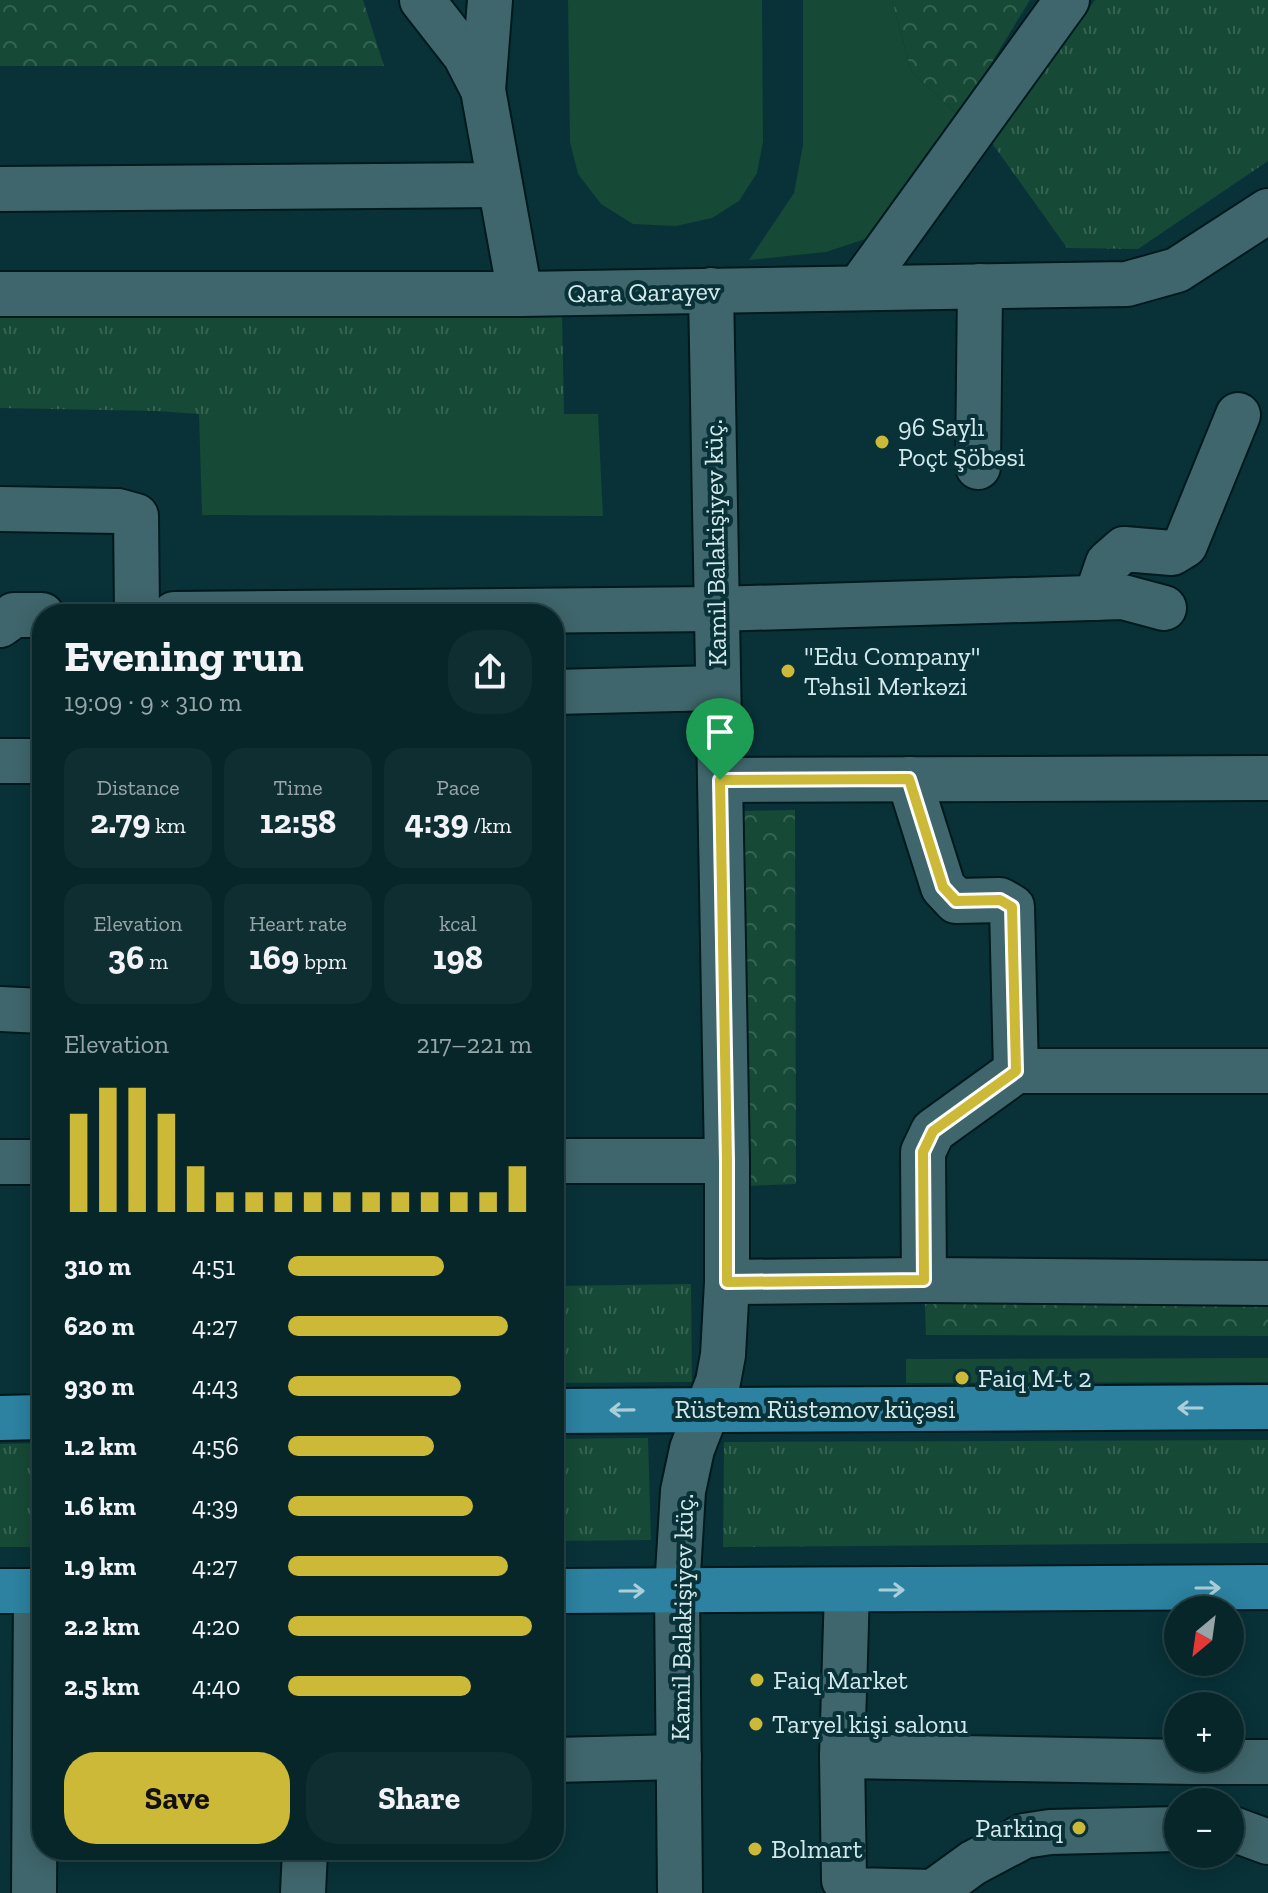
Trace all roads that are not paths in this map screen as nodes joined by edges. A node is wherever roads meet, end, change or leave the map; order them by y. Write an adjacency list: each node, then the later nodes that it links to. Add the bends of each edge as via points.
1 (422, 0): 4 (street, via 465,55)
2 (490, 0): 4 (street)
3 (1067, 0): 9 (street)
4 (483, 90): 5 (street)
5 (500, 185): 6 (street); 12 (street)
6 (0, 189)
7 (1268, 211): 8 (street, Qara Qarayev, via 1177,270 1127,284)
8 (980, 286): 9 (street, Qara Qarayev); 14 (street)
9 (859, 288): 10 (street, Qara Qarayev)
10 (711, 290): 12 (street, Qara Qarayev); 19 (street, Kamil Balakişiyev küç.)
11 (0, 294): 12 (street, Qara Qarayev)
12 (520, 294)
13 (1238, 415): 16 (street, via 1185,545 1172,553 1124,549 1108,563)
14 (978, 467)
15 (0, 509): 17 (street, via 118,511 136,516)
16 (1096, 598): 18 (street, via 1123,597); 19 (street)
17 (137, 604)
18 (1164, 608)
19 (717, 609): 20 (street); 23 (street, Kamil Balakişiyev küç.)
20 (564, 611)
21 (32, 615): 22 (street, via 14,615)
22 (0, 625)
23 (718, 688): 24 (street); 29 (street, Kamil Balakişiyev küç.)
24 (564, 692)
25 (0, 761): 26 (street)
26 (32, 761)
27 (1268, 778): 28 (street)
28 (909, 779): 29 (street); 32 (street, via 943,887 956,901 1000,900 1012,907)
29 (720, 780): 35 (street, Kamil Balakişiyev küç.)
30 (0, 1009): 31 (street)
31 (32, 1011)
32 (1016, 1071): 33 (street); 38 (street, via 933,1131 923,1152)
33 (1268, 1071)
34 (564, 1161): 35 (street)
35 (727, 1161): 39 (street, Kamil Balakişiyev küç.)
36 (0, 1162): 37 (street)
37 (32, 1162)
38 (924, 1280): 39 (street); 40 (street)
39 (727, 1282): 43 (street, Kamil Balakişiyev küç., via 723,1355)
40 (1268, 1283)
41 (1268, 1407): 43 (main road, Rüstəm Rüstəmov küçəsi, one-way to 43)
42 (564, 1411): 43 (main road, Rüstəm Rüstəmov küçəsi, one-way to 42)
43 (708, 1411): 47 (street, Kamil Balakişiyev küç., via 683,1491)
44 (32, 1417): 45 (main road)
45 (0, 1418)
46 (1268, 1587): 48 (main road, one-way to 46)
47 (677, 1590): 48 (main road); 50 (main road, one-way to 47); 52 (street, Kamil Balakişiyev küç.)
48 (847, 1590): 51 (street)
49 (26, 1591): 54 (street)
50 (564, 1591)
51 (842, 1756): 55 (street); 65 (street, via 844,1880 854,1890)
52 (679, 1757): 53 (street); 64 (street, Kamil Balakişiyev küç.)
53 (564, 1760)
54 (26, 1762): 56 (street)
55 (1268, 1762)
56 (32, 1804)
57 (1164, 1829): 65 (street, via 1024,1836 973,1863)
58 (1244, 1833): 59 (street)
59 (1268, 1842)
60 (37, 1860): 62 (street)
61 (305, 1860): 63 (street)
62 (34, 1893)
63 (303, 1893)
64 (680, 1893)
65 (933, 1893)

